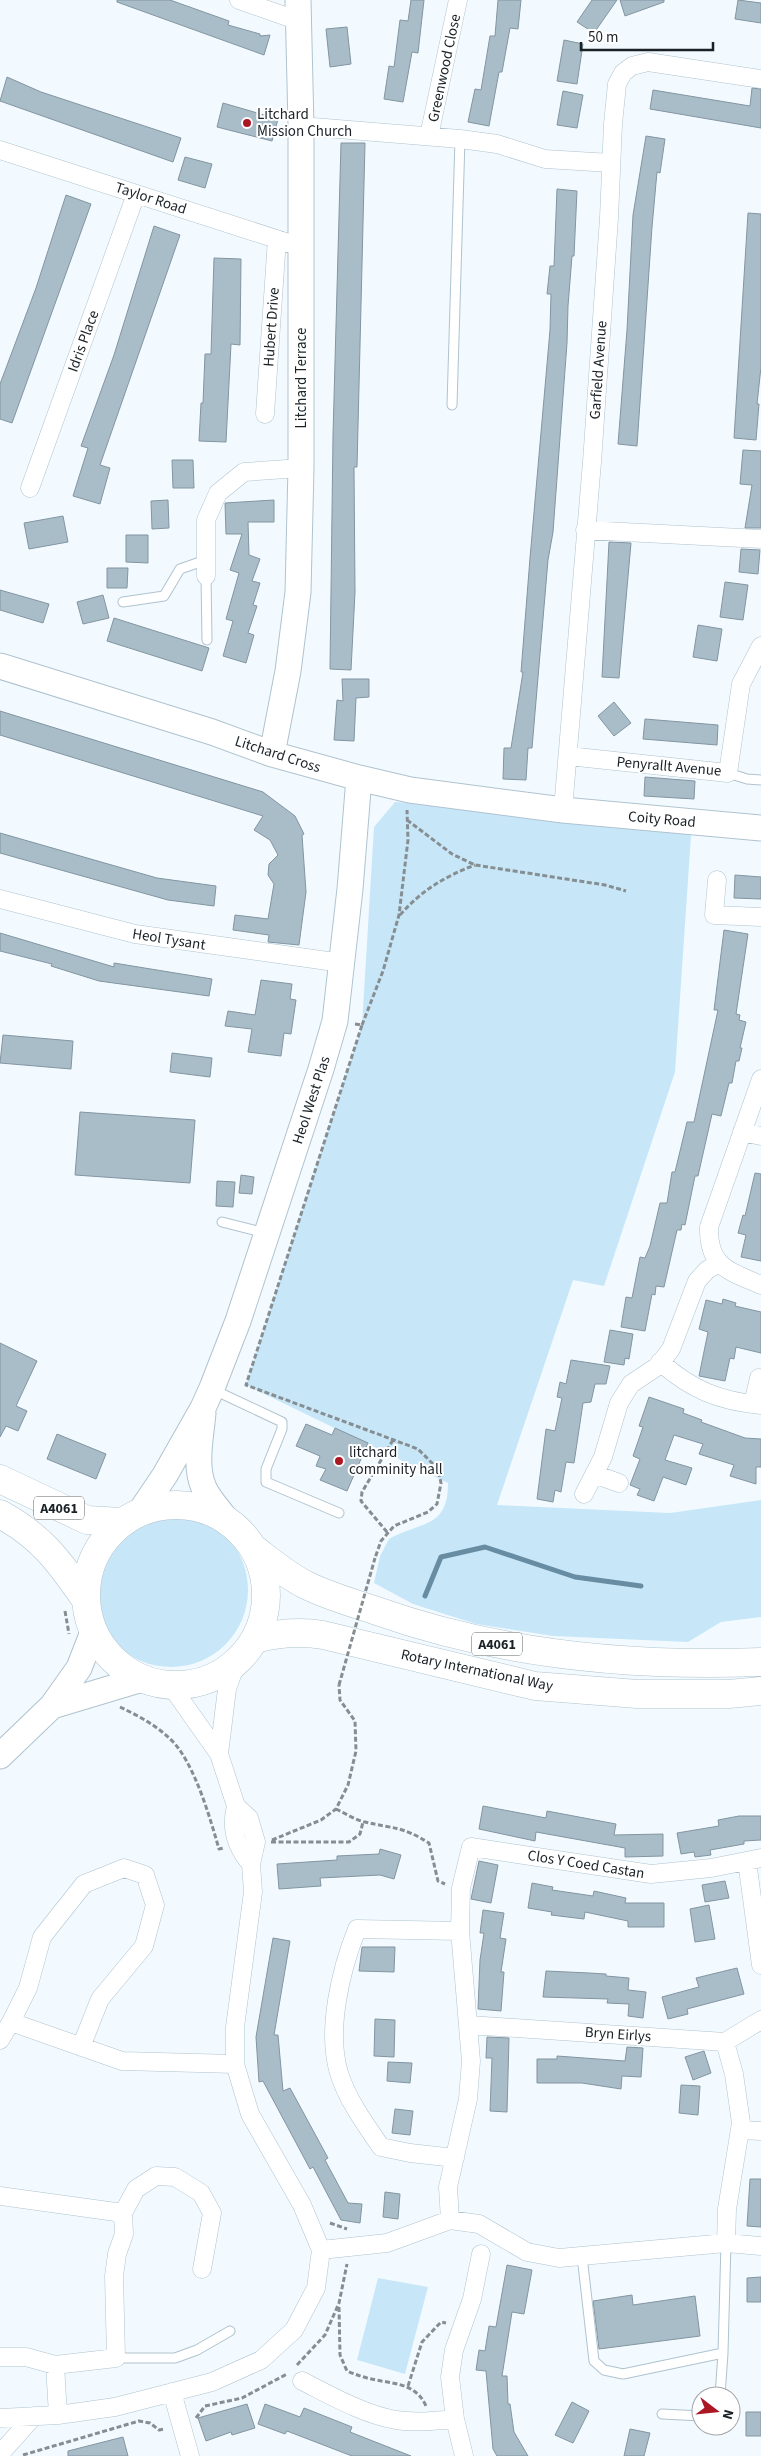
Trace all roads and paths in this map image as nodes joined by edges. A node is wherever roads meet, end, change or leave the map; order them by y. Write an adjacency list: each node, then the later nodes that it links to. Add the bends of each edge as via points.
1 (239, 0): 3 (street)
2 (458, 0): 6 (street, Greenwood Close)
3 (298, 11): 5 (street, Litchard Terrace)
4 (761, 79): 9 (street, Garfield Avenue, via 678,65 648,62 632,66 617,84)
5 (301, 126): 6 (street); 12 (street, Litchard Terrace)
6 (429, 136): 7 (street)
7 (460, 139): 9 (street, via 497,144 544,159); 13 (lane)
8 (0, 150): 10 (street, Taylor Road)
9 (611, 163): 17 (street, Garfield Avenue, via 604,300)
10 (136, 194): 11 (street, Taylor Road); 16 (street, Idris Place)
11 (277, 239): 12 (street, Taylor Road); 14 (street, Hubert Drive)
12 (301, 247): 15 (street, Litchard Terrace)
13 (452, 405)
14 (265, 414)
15 (302, 468): 19 (street, via 244,472 218,493 206,520); 24 (street, Litchard Terrace, via 298,592 288,671)
16 (30, 488)
17 (585, 530): 18 (street); 25 (street, Garfield Avenue)
18 (761, 539)
19 (206, 568): 20 (lane, via 180,570 164,596); 21 (lane)
20 (123, 602)
21 (207, 640)
22 (761, 646): 26 (street, Penyrallt Avenue, via 741,684)
23 (0, 666): 24 (street, Litchard Cross)
24 (272, 754): 27 (street, Litchard Cross)
25 (568, 756): 26 (street, Penyrallt Avenue); 29 (street, Garfield Avenue)
26 (728, 773): 28 (lane)
27 (359, 778): 29 (street, Litchard Cross, via 434,794); 37 (street, Heol West Plas)
28 (761, 780)
29 (563, 810): 30 (street, Coity Road)
30 (761, 828)
31 (475, 865): 33 (path); 35 (path, via 417,895); 35 (path, via 452,854 406,819 408,840)
32 (717, 880): 36 (street, via 714,915)
33 (626, 891)
34 (0, 899): 37 (street, Heol Tysant, via 135,934)
35 (399, 915): 39 (path, via 383,971)
36 (761, 917)
37 (342, 962): 38 (street, Heol West Plas)
38 (335, 1022): 39 (path); 44 (street, Heol West Plas)
39 (362, 1025): 51 (path, via 246,1385)
40 (761, 1079): 41 (street)
41 (742, 1132): 42 (street); 45 (street, via 709,1228 708,1245)
42 (761, 1136)
43 (222, 1222): 44 (lane)
44 (265, 1233): 49 (street, Heol West Plas, via 238,1322)
45 (719, 1263): 46 (street, via 728,1271); 47 (street, via 697,1281 671,1349)
46 (761, 1285)
47 (660, 1362): 50 (street, via 677,1377 709,1395); 52 (street, via 630,1384 619,1403 603,1457)
48 (759, 1378): 50 (street)
49 (207, 1398): 56 (lane, via 282,1422 266,1469 266,1482); 58 (street, Heol West Plas, via 165,1475); 59 (street, Heol West Plas, via 199,1461 201,1478 204,1489)
50 (757, 1404)
51 (393, 1440): 60 (path, via 362,1492 361,1501); 60 (path, via 418,1449 430,1459 438,1469 441,1483 437,1504)
52 (594, 1474): 54 (street); 55 (street)
53 (0, 1480): 58 (main road, A4061, via 87,1520)
54 (619, 1483)
55 (584, 1494)
56 (339, 1512)
57 (0, 1514): 62 (main road, A4061, via 55,1556)
58 (131, 1517): 59 (main road, via 170,1505 200,1508); 62 (main road, via 106,1538 94,1557 87,1578)
59 (227, 1520): 61 (main road)
60 (387, 1532): 73 (path, bridge, via 375,1558 339,1685 340,1700 355,1721 356,1750 348,1785)
61 (253, 1548): 64 (main road, via 266,1583 263,1621); 65 (main road, Rotary International Way / A4061, via 306,1585 412,1623 477,1641 619,1662 696,1665)
62 (86, 1600): 63 (main road)
63 (93, 1632): 67 (main road, via 122,1668); 70 (street, via 79,1668)
64 (255, 1639): 66 (main road); 69 (main road, Rotary International Way / A4061, via 279,1633 323,1635 536,1686 637,1694)
65 (761, 1662)
66 (236, 1663): 68 (main road, via 206,1681); 71 (street, via 227,1689)
67 (142, 1679): 68 (main road); 70 (street)
68 (171, 1686): 71 (street)
69 (761, 1691)
70 (52, 1706): 72 (street)
71 (219, 1754): 85 (street, via 236,1806 232,1822 240,1851 251,1864 253,1892 235,2027)
72 (0, 1756)
73 (336, 1809): 74 (path); 74 (path, via 321,1820 265,1842 348,1842 360,1834)
74 (363, 1822): 76 (path, via 395,1826 429,1843 438,1881)
75 (754, 1859): 76 (street, Clos Y Coed Castan, via 711,1868 651,1874 471,1847); 78 (street)
76 (461, 1888): 77 (street)
77 (460, 1931): 81 (street); 88 (street, via 357,1929 345,1959 333,2039 339,2073 362,2119 381,2146)
78 (761, 1965)
79 (761, 2020): 83 (street)
80 (11, 2022): 82 (street); 84 (street); 84 (street, via 28,1988 42,1937 84,1884 124,1868 145,1875 155,1905 144,1946 100,1999)
81 (469, 2025): 83 (street, Bryn Eirlys); 88 (street, via 468,2099)
82 (0, 2040)
83 (725, 2042): 86 (street, via 734,2074)
84 (81, 2047): 85 (street, via 122,2061)
85 (234, 2064): 96 (street, via 250,2114 302,2204)
86 (740, 2130): 87 (street); 93 (street, via 727,2209)
87 (761, 2131)
88 (455, 2158): 92 (street, via 448,2186)
89 (0, 2196): 90 (street)
90 (123, 2213): 99 (street, via 136,2189 156,2176 174,2177 202,2193 212,2213); 105 (street, via 124,2234 114,2276)
91 (328, 2218): 95 (path, via 331,2225 362,2233)
92 (450, 2220): 95 (street, via 387,2243); 98 (street, via 479,2224 527,2252 559,2258)
93 (726, 2243): 94 (street); 98 (street); 103 (lane)
94 (761, 2246)
95 (364, 2247): 96 (street); 100 (path, via 365,2259 345,2265)
96 (321, 2250): 110 (street, via 316,2288 294,2330 261,2360 212,2382)
97 (481, 2254): 101 (street, via 472,2299)
98 (582, 2256): 103 (lane, via 594,2361 604,2370 623,2374)
99 (202, 2269)
100 (339, 2303): 107 (path, via 325,2335); 108 (path, via 340,2356 348,2371)
101 (462, 2325): 108 (path, via 441,2322 422,2342); 116 (street, via 450,2377)
102 (230, 2331): 105 (lane, via 197,2350 175,2358)
103 (723, 2353): 109 (lane)
104 (0, 2357): 106 (street, via 26,2357)
105 (116, 2358): 106 (street)
106 (56, 2365): 112 (street)
107 (296, 2373): 117 (street, via 378,2416); 118 (path, via 242,2398 205,2406 194,2420)
108 (408, 2386): 117 (path, via 422,2396)
109 (721, 2386)
110 (172, 2392): 112 (street, via 115,2407); 118 (street)
111 (662, 2414): 113 (lane)
112 (58, 2415): 114 (street)
113 (691, 2415)
114 (34, 2416): 115 (street); 119 (street)
115 (0, 2418)
116 (455, 2420): 117 (street); 122 (street)
117 (428, 2422)
118 (181, 2423): 120 (path, via 159,2430 150,2423 139,2421); 121 (street)
119 (0, 2454)
120 (20, 2456)
121 (190, 2456)
122 (464, 2456)

